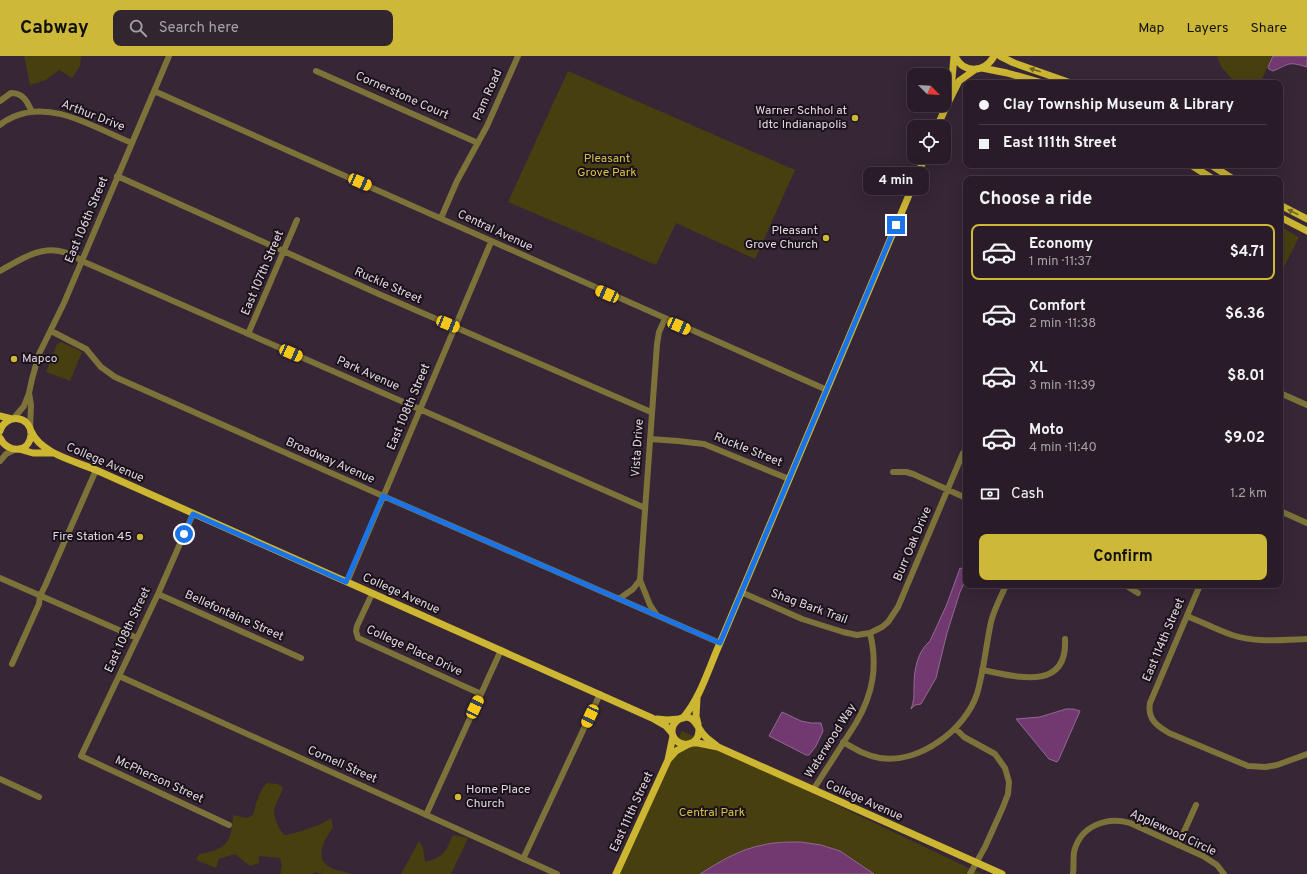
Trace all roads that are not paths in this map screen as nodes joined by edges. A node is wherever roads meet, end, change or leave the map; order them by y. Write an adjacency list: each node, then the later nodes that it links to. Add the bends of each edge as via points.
1 (169, 56): 11 (street, East 106th Street)
2 (518, 56): 17 (street, Pam Road)
3 (954, 56): 6 (main road, via 962,66); 10 (main road)
4 (994, 56): 6 (main road, via 987,65)
5 (1000, 56): 9 (main road, one-way to 5)
6 (979, 69): 8 (main road); 12 (main road, via 959,81)
7 (316, 70): 17 (street, Cornerstone Court)
8 (1032, 80)
9 (1062, 80)
10 (951, 84)
11 (154, 91): 16 (street, East 106th Street); 25 (street, Central Avenue)
12 (951, 97)
13 (0, 101): 14 (street, via 11,93 17,93 24,98)
14 (32, 112): 15 (street, Arthur Drive); 16 (street, Arthur Drive, via 67,116)
15 (1, 122)
16 (132, 143): 21 (street, East 106th Street)
17 (478, 143): 25 (street, Pam Road, via 457,181)
18 (922, 164): 38 (main road)
19 (1196, 168): 22 (main road)
20 (1216, 168): 23 (main road)
21 (117, 176): 31 (street, Ruckle Street); 32 (street, East 106th Street)
22 (1208, 176)
23 (1228, 176)
24 (1283, 207): 27 (main road, one-way to 24)
25 (441, 218): 30 (street, Central Avenue)
26 (1283, 219): 29 (main road)
27 (1307, 219)
28 (297, 220): 31 (street, East 107th Street)
29 (1307, 231)
30 (491, 242): 34 (street, Central Avenue); 35 (street, East 108th Street)
31 (284, 251): 35 (street, Ruckle Street); 37 (street, East 107th Street)
32 (82, 261): 33 (street, Park Avenue, via 66,253 47,250 28,255); 36 (street, East 106th Street); 37 (street, Park Avenue)
33 (0, 271)
34 (665, 319): 38 (street, Central Avenue); 43 (street, Vista Drive, via 658,339)
35 (455, 327): 42 (street, East 108th Street); 43 (street, Ruckle Street)
36 (50, 331): 39 (street, East 106th Street, via 37,362); 58 (street, Broadway Avenue, via 86,349 101,367 115,377)
37 (248, 334): 42 (street, Park Avenue)
38 (827, 390): 56 (main road)
39 (29, 393): 45 (street, East 106th Street, via 22,410); 47 (street, East 106th Street)
40 (1283, 394): 41 (street)
41 (1307, 406)
42 (420, 409): 58 (street, East 108th Street); 60 (street, Park Avenue)
43 (651, 412): 49 (street, Vista Drive)
44 (0, 416): 45 (main road)
45 (13, 419): 46 (main road, via 5,423); 47 (main road, via 23,421)
46 (0, 430)
47 (30, 430): 50 (main road, via 28,442 24,447); 51 (main road, College Avenue, via 41,445)
48 (0, 438): 50 (main road, via 6,447)
49 (650, 439): 56 (street, Ruckle Street, via 710,446); 60 (street, Vista Drive)
50 (17, 449): 51 (main road, College Avenue, via 33,453); 53 (street, via 6,454)
51 (53, 453): 54 (main road, College Avenue)
52 (963, 453): 57 (street, Burr Oak Drive)
53 (0, 461)
54 (96, 470): 62 (main road, College Avenue); 74 (street)
55 (893, 472): 57 (street, via 913,474)
56 (789, 479): 70 (main road)
57 (948, 490): 59 (street); 78 (street, Burr Oak Drive, via 894,615 882,628)
58 (383, 496): 66 (street, East 108th Street); 75 (street, Broadway Avenue)
59 (963, 497)
60 (645, 508): 65 (street, Vista Drive)
61 (1283, 512): 63 (street)
62 (193, 514): 66 (main road, College Avenue); 72 (street, East 108th Street)
63 (1307, 523)
64 (0, 578): 74 (street)
65 (640, 580): 75 (street); 76 (street, Vista Drive)
66 (346, 582): 73 (main road, College Avenue)
67 (1005, 588): 86 (street, via 991,620)
68 (1130, 588): 71 (street)
69 (1199, 588): 77 (street, East 114th Street)
70 (742, 592): 78 (street, Shag Bark Trail, via 782,611 843,632 857,635); 82 (main road)
71 (1138, 593)
72 (158, 594): 79 (street, East 108th Street); 84 (street, Bellefontaine Street)
73 (372, 594): 83 (main road, College Avenue); 88 (street, College Place Drive, via 357,626 358,638)
74 (40, 596): 79 (street); 85 (street, via 39,604)
75 (619, 599): 76 (street, Broadway Avenue)
76 (656, 615): 82 (street, Broadway Avenue)
77 (1187, 616): 80 (street, via 1240,637); 99 (street, East 114th Street, via 1150,703 1149,714 1158,727 1248,766 1277,765)
78 (870, 633): 96 (street, Waterwood Way, via 874,650 874,672 870,692 862,712)
79 (136, 638): 87 (street, East 108th Street)
80 (1307, 639)
81 (1065, 640): 86 (street, via 1062,662 1047,675 1027,678)
82 (720, 643): 90 (main road)
83 (501, 650): 88 (street); 89 (main road, College Avenue)
84 (301, 658)
85 (12, 664)
86 (982, 670): 94 (street, via 974,701)
87 (119, 676): 100 (street, East 108th Street); 106 (street, Cornell Street)
88 (482, 694): 106 (street)
89 (600, 694): 91 (main road, College Avenue); 109 (street)
90 (697, 696): 92 (main road); 93 (main road)
91 (652, 718): 92 (main road, College Avenue); 95 (main road, College Avenue, via 666,726)
92 (681, 718): 93 (main road, via 692,719); 95 (main road, via 674,725)
93 (698, 726): 97 (main road, via 698,737); 98 (main road, College Avenue, via 707,739)
94 (955, 728): 96 (street, via 920,752 897,758 874,757); 110 (street, via 964,737 995,754 1008,777 1006,800)
95 (673, 734): 97 (main road, via 678,742); 101 (main road, East 111th Street)
96 (843, 742): 103 (street, Waterwood Way)
97 (689, 744): 98 (main road, College Avenue, via 698,743); 101 (main road, East 111th Street)
98 (718, 748): 103 (main road, College Avenue)
99 (1307, 754)
100 (81, 756): 107 (street, McPherson Street)
101 (668, 760): 112 (main road, East 111th Street)
102 (0, 779): 104 (street)
103 (813, 790): 110 (main road, College Avenue)
104 (39, 796)
105 (1196, 805): 108 (street)
106 (426, 815): 109 (street, Cornell Street)
107 (229, 825)
108 (1178, 845): 115 (street, Applewood Circle, via 1130,823 1118,820 1104,822 1091,828 1077,844); 116 (street, Applewood Circle, via 1211,860)
109 (523, 859): 111 (street, Cornell Street)
110 (976, 863): 113 (street); 114 (main road, College Avenue)
111 (557, 874)
112 (616, 874)
113 (970, 874)
114 (1002, 874)
115 (1072, 874)
116 (1224, 874)

